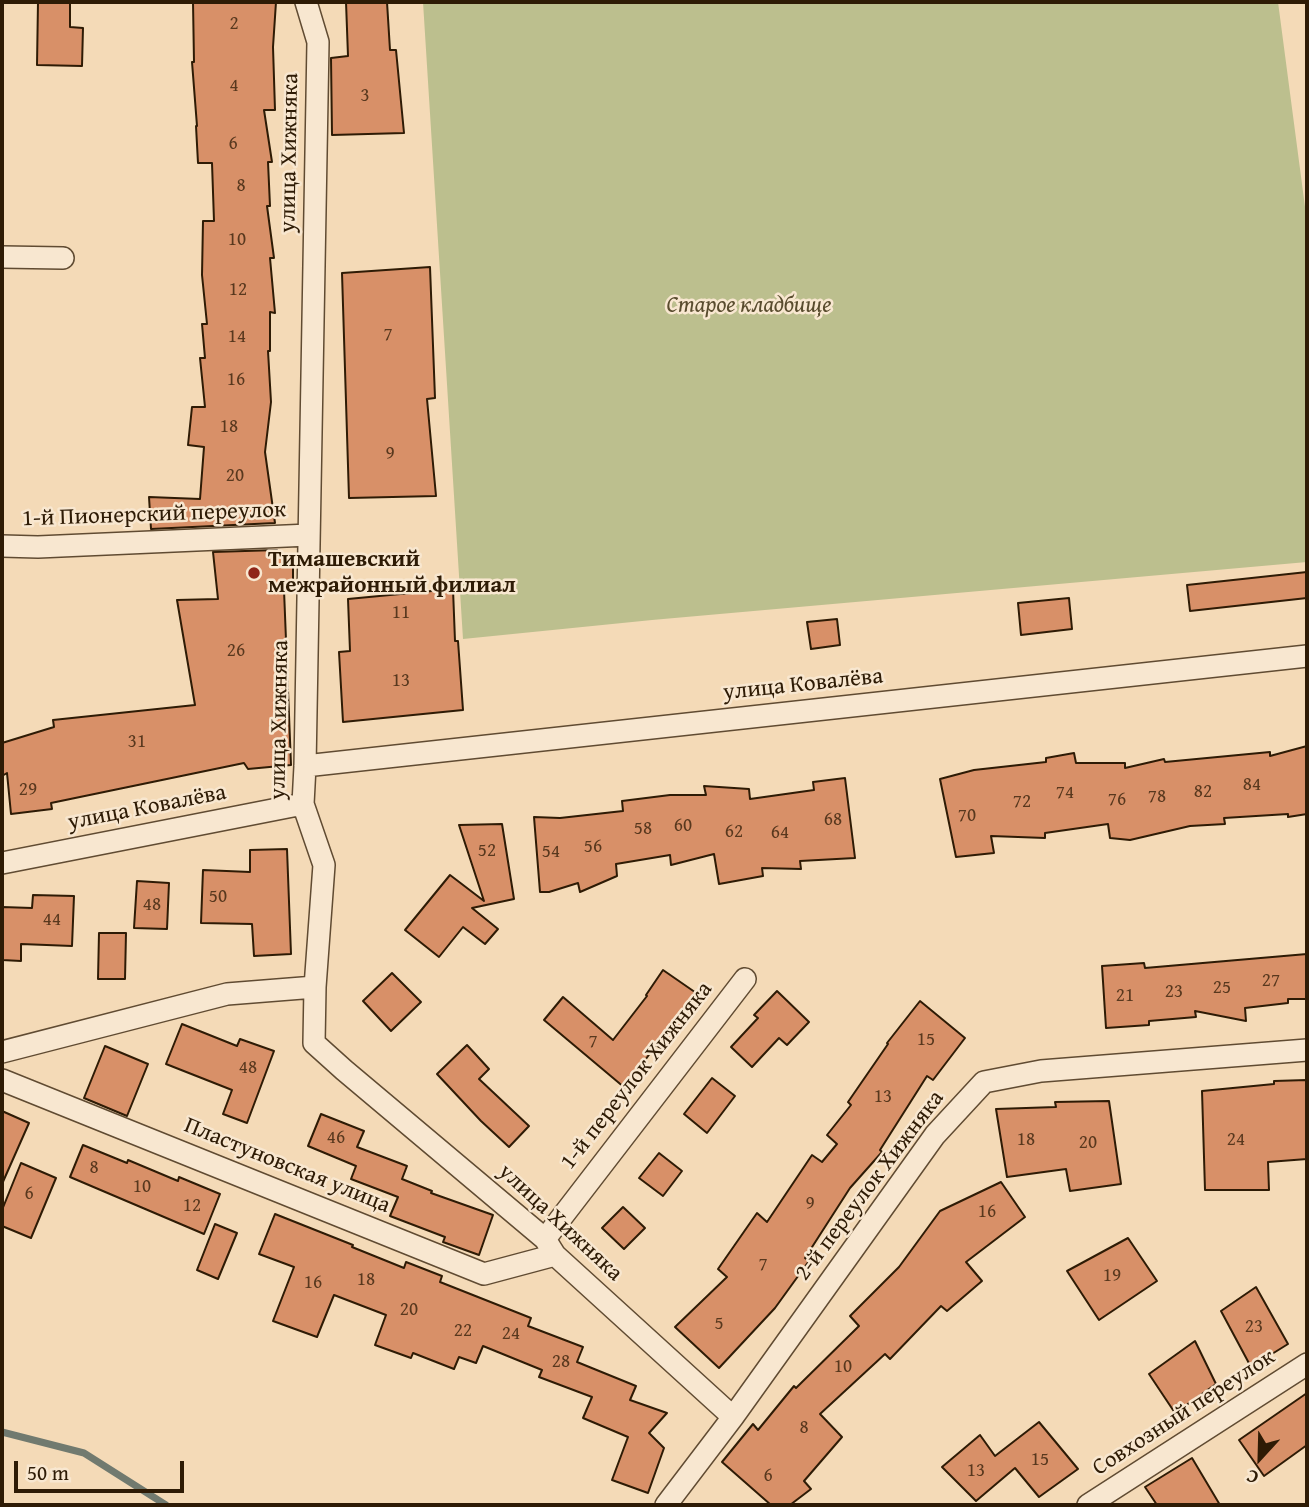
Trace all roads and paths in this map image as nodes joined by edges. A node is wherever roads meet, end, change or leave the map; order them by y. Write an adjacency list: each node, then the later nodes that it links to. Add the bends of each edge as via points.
1 (306, 2): 4 (street, улица Хижняка, via 318,42)
2 (2, 257): 3 (street)
3 (63, 258)
4 (309, 535): 5 (street, 1-й Пионерский переулок); 7 (street, улица Хижняка)
5 (2, 546)
6 (1307, 656): 7 (street, улица Ковалёва)
7 (305, 766): 8 (street, улица Хижняка)
8 (303, 804): 9 (street, улица Ковалёва); 11 (street, улица Хижняка, via 324,865)
9 (2, 863)
10 (745, 979): 15 (street, 1-й переулок Хижняка)
11 (315, 987): 13 (street, via 227,994); 15 (street, улица Хижняка, via 314,1042)
12 (1307, 1049): 17 (street, 2-й переулок Хижняка, via 1041,1071 984,1082 934,1135)
13 (2, 1052)
14 (2, 1080): 15 (street, Пластуновская улица, via 484,1274)
15 (550, 1247): 17 (street, улица Хижняка)
16 (1307, 1364): 19 (street, Совхозный переулок)
17 (733, 1417): 18 (street, 2-й переулок Хижняка)
18 (666, 1505)
19 (1088, 1505)

